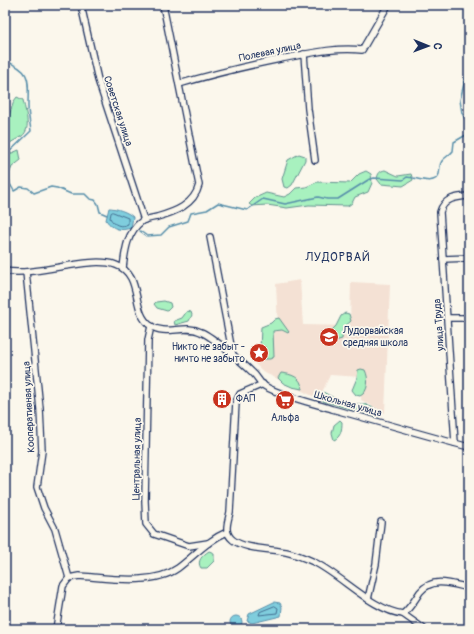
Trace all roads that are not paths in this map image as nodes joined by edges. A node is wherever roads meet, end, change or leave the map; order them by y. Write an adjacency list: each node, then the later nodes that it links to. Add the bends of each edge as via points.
1 (81, 5): 8 (street, Советская улица, via 98,80)
2 (163, 5): 5 (street)
3 (388, 5): 4 (street, Полевая улица, via 362,50 344,48)
4 (304, 54): 5 (street, Полевая улица); 6 (street)
5 (179, 84): 8 (street, via 199,186 195,196 186,205)
6 (315, 160)
7 (469, 196): 11 (street, улица Труда, via 450,200 442,205 440,212)
8 (144, 220): 12 (street, via 128,241)
9 (210, 237): 18 (street)
10 (469, 258): 11 (street)
11 (444, 259): 15 (street, улица Труда)
12 (123, 268): 14 (street, via 103,263); 17 (street, via 132,278 143,317)
13 (5, 271): 14 (street)
14 (26, 272): 25 (street, Кооперативная улица, via 40,409 42,451 37,487 55,529)
15 (447, 318): 16 (street); 20 (street, улица Труда)
16 (469, 318)
17 (151, 326): 18 (street, via 164,330 197,330); 24 (street, Центральная улица, via 148,340 146,524 154,534 189,546)
18 (234, 357): 19 (street, Школьная улица)
19 (263, 384): 20 (street, Школьная улица, via 310,402); 23 (street, via 240,394 236,402)
20 (456, 443): 21 (street, Школьная улица)
21 (469, 447)
22 (381, 522): 27 (street, via 376,564)
23 (227, 532): 24 (street); 27 (street, via 239,543 286,552 314,562)
24 (208, 543): 25 (street, via 178,568 160,578)
25 (69, 578): 29 (street, via 63,586)
26 (469, 588): 28 (street, via 438,582 428,585)
27 (368, 599): 28 (street, via 396,614)
28 (403, 614): 30 (street)
29 (56, 629)
30 (424, 629)

